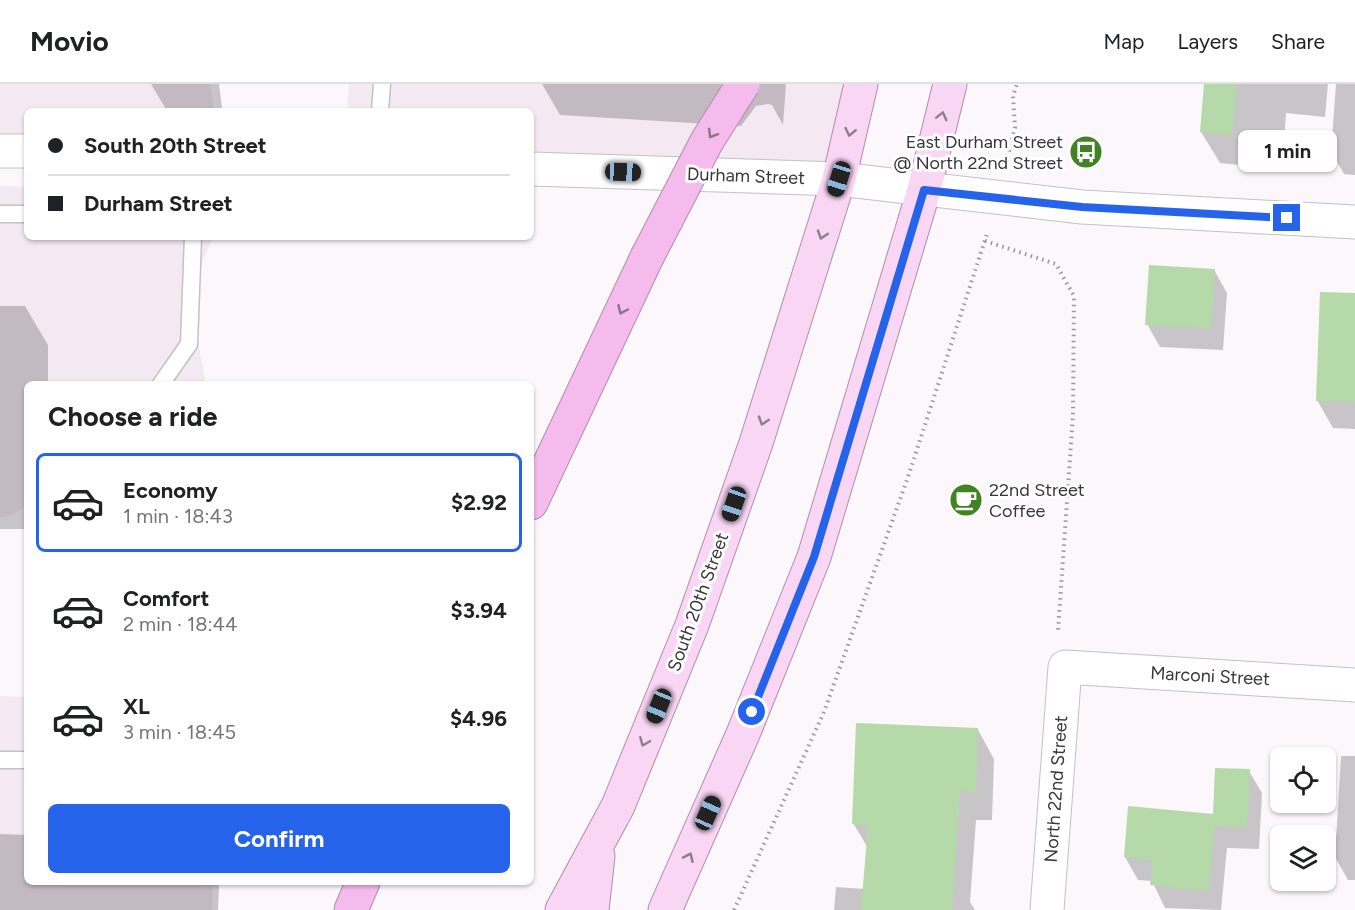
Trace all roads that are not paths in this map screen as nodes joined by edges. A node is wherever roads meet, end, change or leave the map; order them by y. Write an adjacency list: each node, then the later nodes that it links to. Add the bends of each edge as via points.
1 (382, 84): 5 (lane)
2 (743, 84): 16 (highway, one-way to 16, bridge, via 707,141 647,257)
3 (861, 84): 9 (main road, one-way to 9)
4 (950, 84): 10 (main road, one-way to 4)
5 (380, 108)
6 (0, 150): 7 (street)
7 (24, 152)
8 (534, 169): 9 (street, Durham Street)
9 (839, 179): 10 (street, Durham Street); 21 (main road, South 20th Street, one-way to 21, via 756,443 692,625 618,806)
10 (924, 190): 13 (street, Durham Street, via 1082,207); 26 (main road, one-way to 10, via 743,734 814,557)
11 (0, 214): 12 (lane)
12 (24, 214)
13 (1355, 222)
14 (193, 240): 15 (lane, via 189,344)
15 (163, 381)
16 (534, 497)
17 (1065, 667): 18 (street, Marconi Street); 27 (street, North 22nd Street)
18 (1355, 685)
19 (0, 760): 20 (lane)
20 (24, 760)
21 (600, 839): 24 (main road, South 20th Street); 25 (main road)
22 (362, 885): 23 (highway)
23 (351, 910)
24 (562, 910)
25 (592, 910)
26 (665, 910)
27 (1047, 910)

